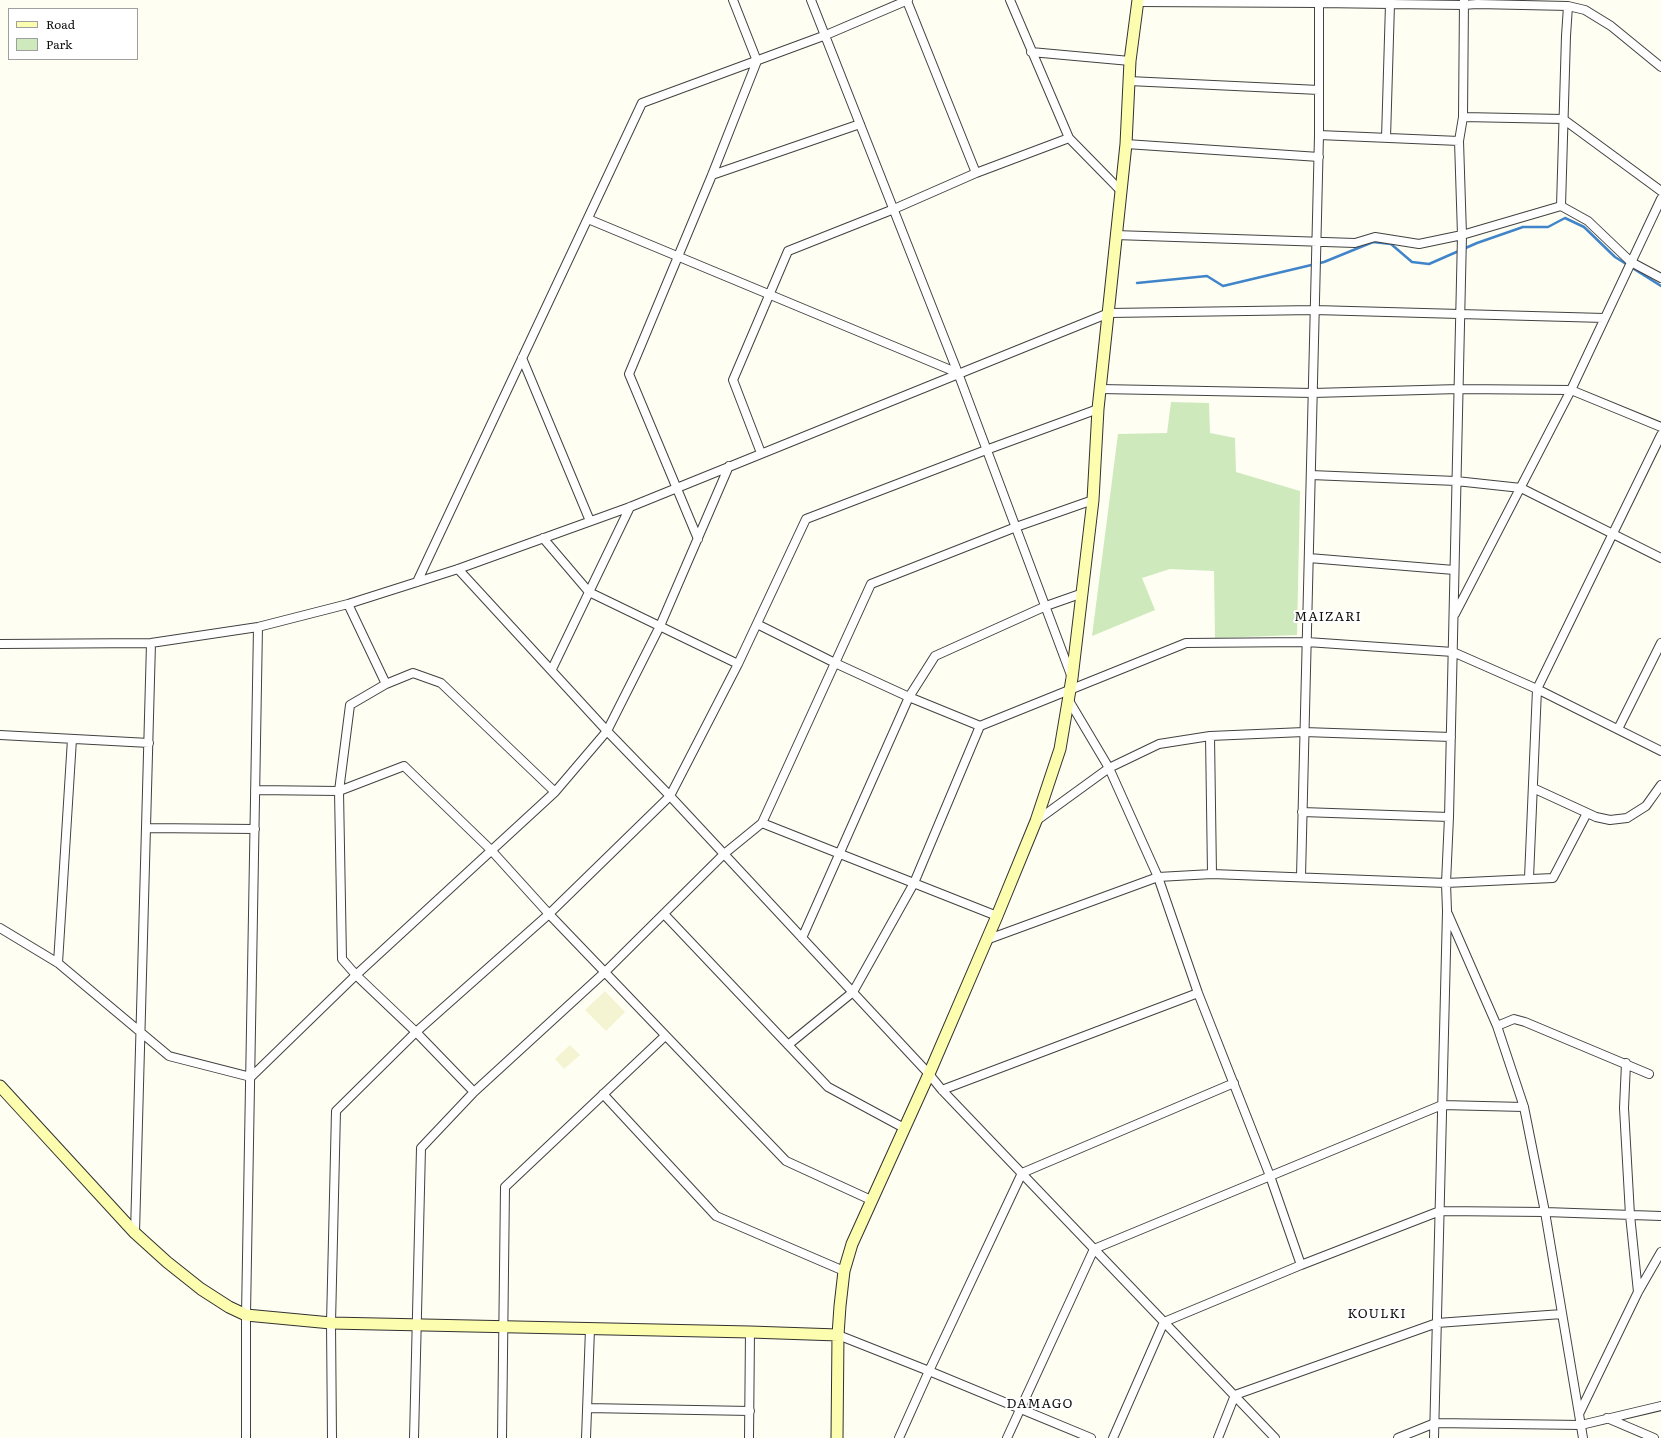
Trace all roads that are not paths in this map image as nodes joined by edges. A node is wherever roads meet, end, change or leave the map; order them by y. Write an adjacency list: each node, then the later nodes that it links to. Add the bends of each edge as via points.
1 (734, 0): 12 (street)
2 (812, 0): 10 (street)
3 (908, 0): 10 (street); 26 (street)
4 (1010, 0): 11 (street)
5 (1138, 1): 6 (street); 13 (main road)
6 (1319, 1): 8 (street); 16 (street)
7 (1463, 3): 8 (street); 9 (street); 17 (street)
8 (1390, 4): 22 (street)
9 (1568, 6): 14 (street, via 1585,10 1611,26); 18 (street)
10 (826, 36): 12 (street); 19 (street)
11 (1031, 52): 13 (street); 21 (street)
12 (757, 61): 27 (street); 33 (street, via 642,103)
13 (1130, 61): 15 (main road)
14 (1661, 67)
15 (1129, 81): 16 (street); 24 (main road)
16 (1319, 90): 20 (street)
17 (1463, 117): 18 (street); 23 (street)
18 (1563, 120): 29 (street); 31 (street)
19 (860, 124): 27 (street); 32 (street)
20 (1320, 135): 22 (street); 25 (street)
21 (1070, 138): 26 (street); 28 (street)
22 (1386, 138): 23 (street)
23 (1459, 141): 35 (street)
24 (1126, 144): 25 (street); 28 (main road)
25 (1319, 157): 36 (street)
26 (976, 173): 32 (street)
27 (712, 175): 37 (street)
28 (1120, 190): 34 (main road)
29 (1661, 191)
30 (1661, 199): 38 (street)
31 (1561, 206): 35 (street); 38 (street, via 1588,221)
32 (894, 209): 40 (street, via 788,251); 46 (street)
33 (588, 219): 37 (street); 45 (street)
34 (1115, 235): 36 (street); 42 (main road)
35 (1462, 235): 36 (street, via 1419,244 1376,237 1355,242); 43 (street)
36 (1317, 241): 41 (street)
37 (678, 256): 40 (street); 59 (street, via 629,374)
38 (1631, 262): 39 (street); 44 (street)
39 (1661, 278)
40 (769, 294): 46 (street); 55 (street, via 733,380)
41 (1315, 310): 42 (street); 43 (street); 50 (street)
42 (1109, 313): 46 (street); 47 (main road)
43 (1460, 313): 44 (street); 48 (street)
44 (1604, 318): 49 (street)
45 (522, 358): 63 (street); 72 (street)
46 (958, 373): 54 (street); 55 (street)
47 (1100, 389): 50 (street); 51 (main road)
48 (1458, 389): 49 (street); 50 (street); 58 (street)
49 (1571, 390): 52 (street); 60 (street)
50 (1313, 393): 57 (street)
51 (1098, 409): 54 (street); 61 (main road)
52 (1661, 427)
53 (1661, 436): 65 (street)
54 (986, 450): 64 (street); 78 (street, via 806,520)
55 (761, 453): 56 (street)
56 (729, 466): 59 (street); 67 (street)
57 (1311, 475): 58 (street); 68 (street)
58 (1456, 482): 60 (street); 71 (street)
59 (677, 488): 62 (street); 67 (street)
60 (1521, 488): 65 (street); 77 (street)
61 (1093, 500): 64 (street); 74 (main road)
62 (630, 507): 63 (street); 73 (street)
63 (590, 521): 66 (street)
64 (1016, 527): 76 (street); 86 (street, via 871,584)
65 (1613, 534): 69 (street); 91 (street)
66 (543, 538): 70 (street); 73 (street)
67 (698, 538): 79 (street)
68 (1309, 558): 71 (street); 82 (street)
69 (1661, 558)
70 (458, 569): 72 (street); 88 (street)
71 (1454, 570): 77 (street)
72 (417, 582): 75 (street)
73 (589, 592): 79 (street); 88 (street)
74 (1083, 593): 76 (street); 90 (main road)
75 (348, 604): 80 (street); 89 (street)
76 (1046, 606): 90 (street); 92 (street, via 935,656)
77 (1453, 617): 85 (street)
78 (757, 624): 86 (street); 87 (street)
79 (660, 626): 87 (street); 95 (street)
80 (258, 627): 81 (street); 106 (street)
81 (152, 642): 84 (street); 101 (street)
82 (1306, 642): 85 (street); 90 (street, via 1186,643); 96 (street)
83 (1661, 643): 94 (street)
84 (0, 644)
85 (1452, 652): 91 (street); 99 (street)
86 (835, 663): 92 (street); 114 (street)
87 (738, 664): 109 (street)
88 (552, 669): 95 (street)
89 (386, 684): 107 (street, via 350,705); 108 (street, via 413,673 441,682)
90 (1070, 689): 93 (street); 103 (street); 113 (main road, via 1060,749)
91 (1537, 689): 94 (street); 105 (street)
92 (909, 697): 93 (street); 119 (street)
93 (980, 726): 124 (street)
94 (1618, 728): 102 (street)
95 (607, 731): 108 (street); 109 (street)
96 (1304, 732): 98 (street); 99 (street); 110 (street)
97 (0, 735): 100 (street)
98 (1210, 736): 103 (street, via 1159,744); 120 (street)
99 (1451, 737): 112 (street)
100 (72, 739): 101 (street); 133 (street)
101 (149, 743): 115 (street)
102 (1661, 751)
103 (1109, 768): 113 (street); 121 (street)
104 (1661, 785): 111 (street, via 1646,806 1627,818 1610,820 1596,818)
105 (1533, 788): 111 (street); 123 (street)
106 (256, 790): 107 (street); 116 (street)
107 (339, 791): 117 (street, via 404,766); 135 (street, via 342,959)
108 (555, 792): 117 (street)
109 (670, 796): 118 (street); 127 (street)
110 (1302, 812): 112 (street); 122 (street)
111 (1587, 813): 123 (street, via 1553,878)
112 (1449, 817): 125 (street)
113 (1036, 821): 129 (main road)
114 (762, 823): 118 (street); 119 (street)
115 (146, 828): 116 (street); 140 (street)
116 (255, 829): 146 (street)
117 (491, 850): 127 (street); 135 (street)
118 (724, 854): 128 (street); 131 (street)
119 (840, 855): 124 (street); 131 (street)
120 (1212, 874): 121 (street); 122 (street)
121 (1158, 877): 132 (street); 137 (street)
122 (1301, 877): 125 (street)
123 (1529, 878): 125 (street)
124 (914, 883): 129 (street); 136 (street)
125 (1446, 883): 126 (street)
126 (1447, 911): 138 (street); 152 (street)
127 (549, 914): 134 (street); 139 (street)
128 (664, 914): 134 (street); 142 (street)
129 (997, 916): 132 (main road)
130 (0, 928): 133 (street)
131 (802, 938): 136 (street)
132 (986, 940): 144 (main road)
133 (58, 963): 140 (street)
134 (605, 972): 141 (street); 150 (street)
135 (356, 975): 139 (street); 146 (street)
136 (853, 992): 142 (street); 144 (street)
137 (1198, 993): 147 (street); 149 (street)
138 (1497, 1026): 143 (street, via 1514,1019 1525,1022); 153 (street)
139 (416, 1032): 150 (street); 171 (street, via 336,1111)
140 (141, 1033): 146 (street, via 169,1056); 162 (street)
141 (665, 1036): 151 (street); 157 (street, via 786,1161)
142 (788, 1045): 154 (street, via 828,1087)
143 (1626, 1063): 145 (street); 160 (street, via 1624,1108)
144 (929, 1074): 149 (street); 154 (main road)
145 (1649, 1074)
146 (251, 1077): 169 (street)
147 (1234, 1083): 155 (street); 156 (street)
148 (0, 1086): 162 (main road)
149 (942, 1090): 155 (street)
150 (474, 1092): 173 (street, via 421,1148)
151 (603, 1094): 166 (street, via 716,1216); 174 (street, via 505,1187)
152 (1442, 1105): 153 (street); 156 (street); 158 (street)
153 (1524, 1107): 159 (street)
154 (904, 1128): 157 (main road)
155 (1022, 1173): 163 (street); 178 (street)
156 (1270, 1176): 163 (street); 165 (street)
157 (871, 1200): 166 (main road, via 852,1244)
158 (1440, 1211): 159 (street); 165 (street); 172 (street)
159 (1545, 1212): 160 (street); 168 (street)
160 (1630, 1215): 161 (street); 167 (street)
161 (1661, 1216)
162 (135, 1233): 169 (main road, via 201,1289 229,1308)
163 (1094, 1249): 170 (street); 182 (street)
164 (1661, 1252): 167 (street)
165 (1301, 1264): 170 (street)
166 (844, 1271): 177 (main road)
167 (1638, 1292): 184 (street)
168 (1562, 1314): 172 (street); 184 (street)
169 (246, 1315): 171 (main road); 188 (street)
170 (1164, 1322): 179 (street); 198 (street)
171 (331, 1323): 173 (main road); 189 (street)
172 (1437, 1323): 179 (street); 186 (street)
173 (416, 1325): 174 (main road); 190 (street)
174 (503, 1326): 175 (main road); 191 (street)
175 (590, 1329): 176 (main road); 181 (street)
176 (750, 1332): 177 (main road); 183 (street)
177 (838, 1335): 178 (street); 194 (main road)
178 (929, 1371): 182 (street); 195 (street)
179 (1235, 1395): 199 (street); 200 (street)
180 (1661, 1406): 185 (street)
181 (587, 1408): 183 (street); 192 (street)
182 (1019, 1409): 196 (street); 197 (street)
183 (750, 1411): 193 (street)
184 (1580, 1414): 187 (street)
185 (1607, 1418): 187 (street); 204 (street)
186 (1435, 1422): 187 (street); 201 (street); 202 (street)
187 (1581, 1425): 203 (street)
188 (246, 1438)
189 (332, 1438)
190 (414, 1438)
191 (502, 1438)
192 (586, 1438)
193 (749, 1438)
194 (837, 1438)
195 (899, 1438)
196 (1007, 1438)
197 (1092, 1438)
198 (1113, 1438)
199 (1218, 1438)
200 (1275, 1438)
201 (1398, 1438)
202 (1434, 1438)
203 (1583, 1438)
204 (1654, 1438)

